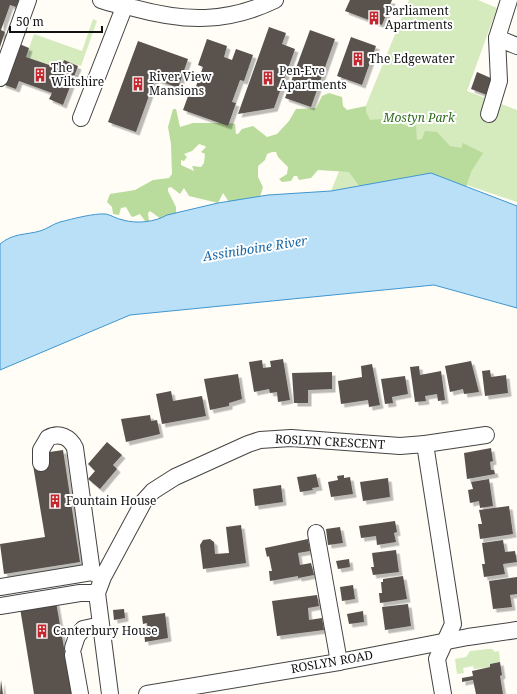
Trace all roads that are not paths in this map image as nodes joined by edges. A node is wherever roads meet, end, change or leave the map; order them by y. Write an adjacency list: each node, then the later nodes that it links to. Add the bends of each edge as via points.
1 (28, 0): 9 (street)
2 (101, 0): 5 (street)
3 (275, 0): 5 (street, via 238,13 202,19 160,16)
4 (510, 0): 6 (street); 7 (street)
5 (126, 3): 11 (street)
6 (517, 3)
7 (497, 38): 8 (street); 10 (street, via 499,81)
8 (517, 46)
9 (0, 78)
10 (489, 114)
11 (81, 118)
12 (486, 435): 13 (street, ROSLYN CRESCENT)
13 (426, 444): 16 (street, ROSLYN CRESCENT, via 400,446 281,437 248,444 175,477 153,491 144,501); 22 (street, via 453,624)
14 (41, 463): 16 (street, via 41,450 48,438 64,436 73,443)
15 (316, 533): 23 (street)
16 (98, 575): 17 (street); 18 (street, ROSLYN CRESCENT)
17 (0, 587)
18 (97, 593): 19 (street, via 80,592); 20 (street, ROSLYN CRESCENT)
19 (0, 606)
20 (101, 625): 24 (street, via 83,629 77,636 73,652); 25 (street, ROSLYN CRESCENT)
21 (517, 630): 22 (street, ROSLYN ROAD)
22 (446, 641): 23 (street, ROSLYN ROAD); 27 (street, via 437,659)
23 (339, 662): 26 (street, ROSLYN ROAD)
24 (80, 694)
25 (110, 694)
26 (147, 694)
27 (443, 694)

